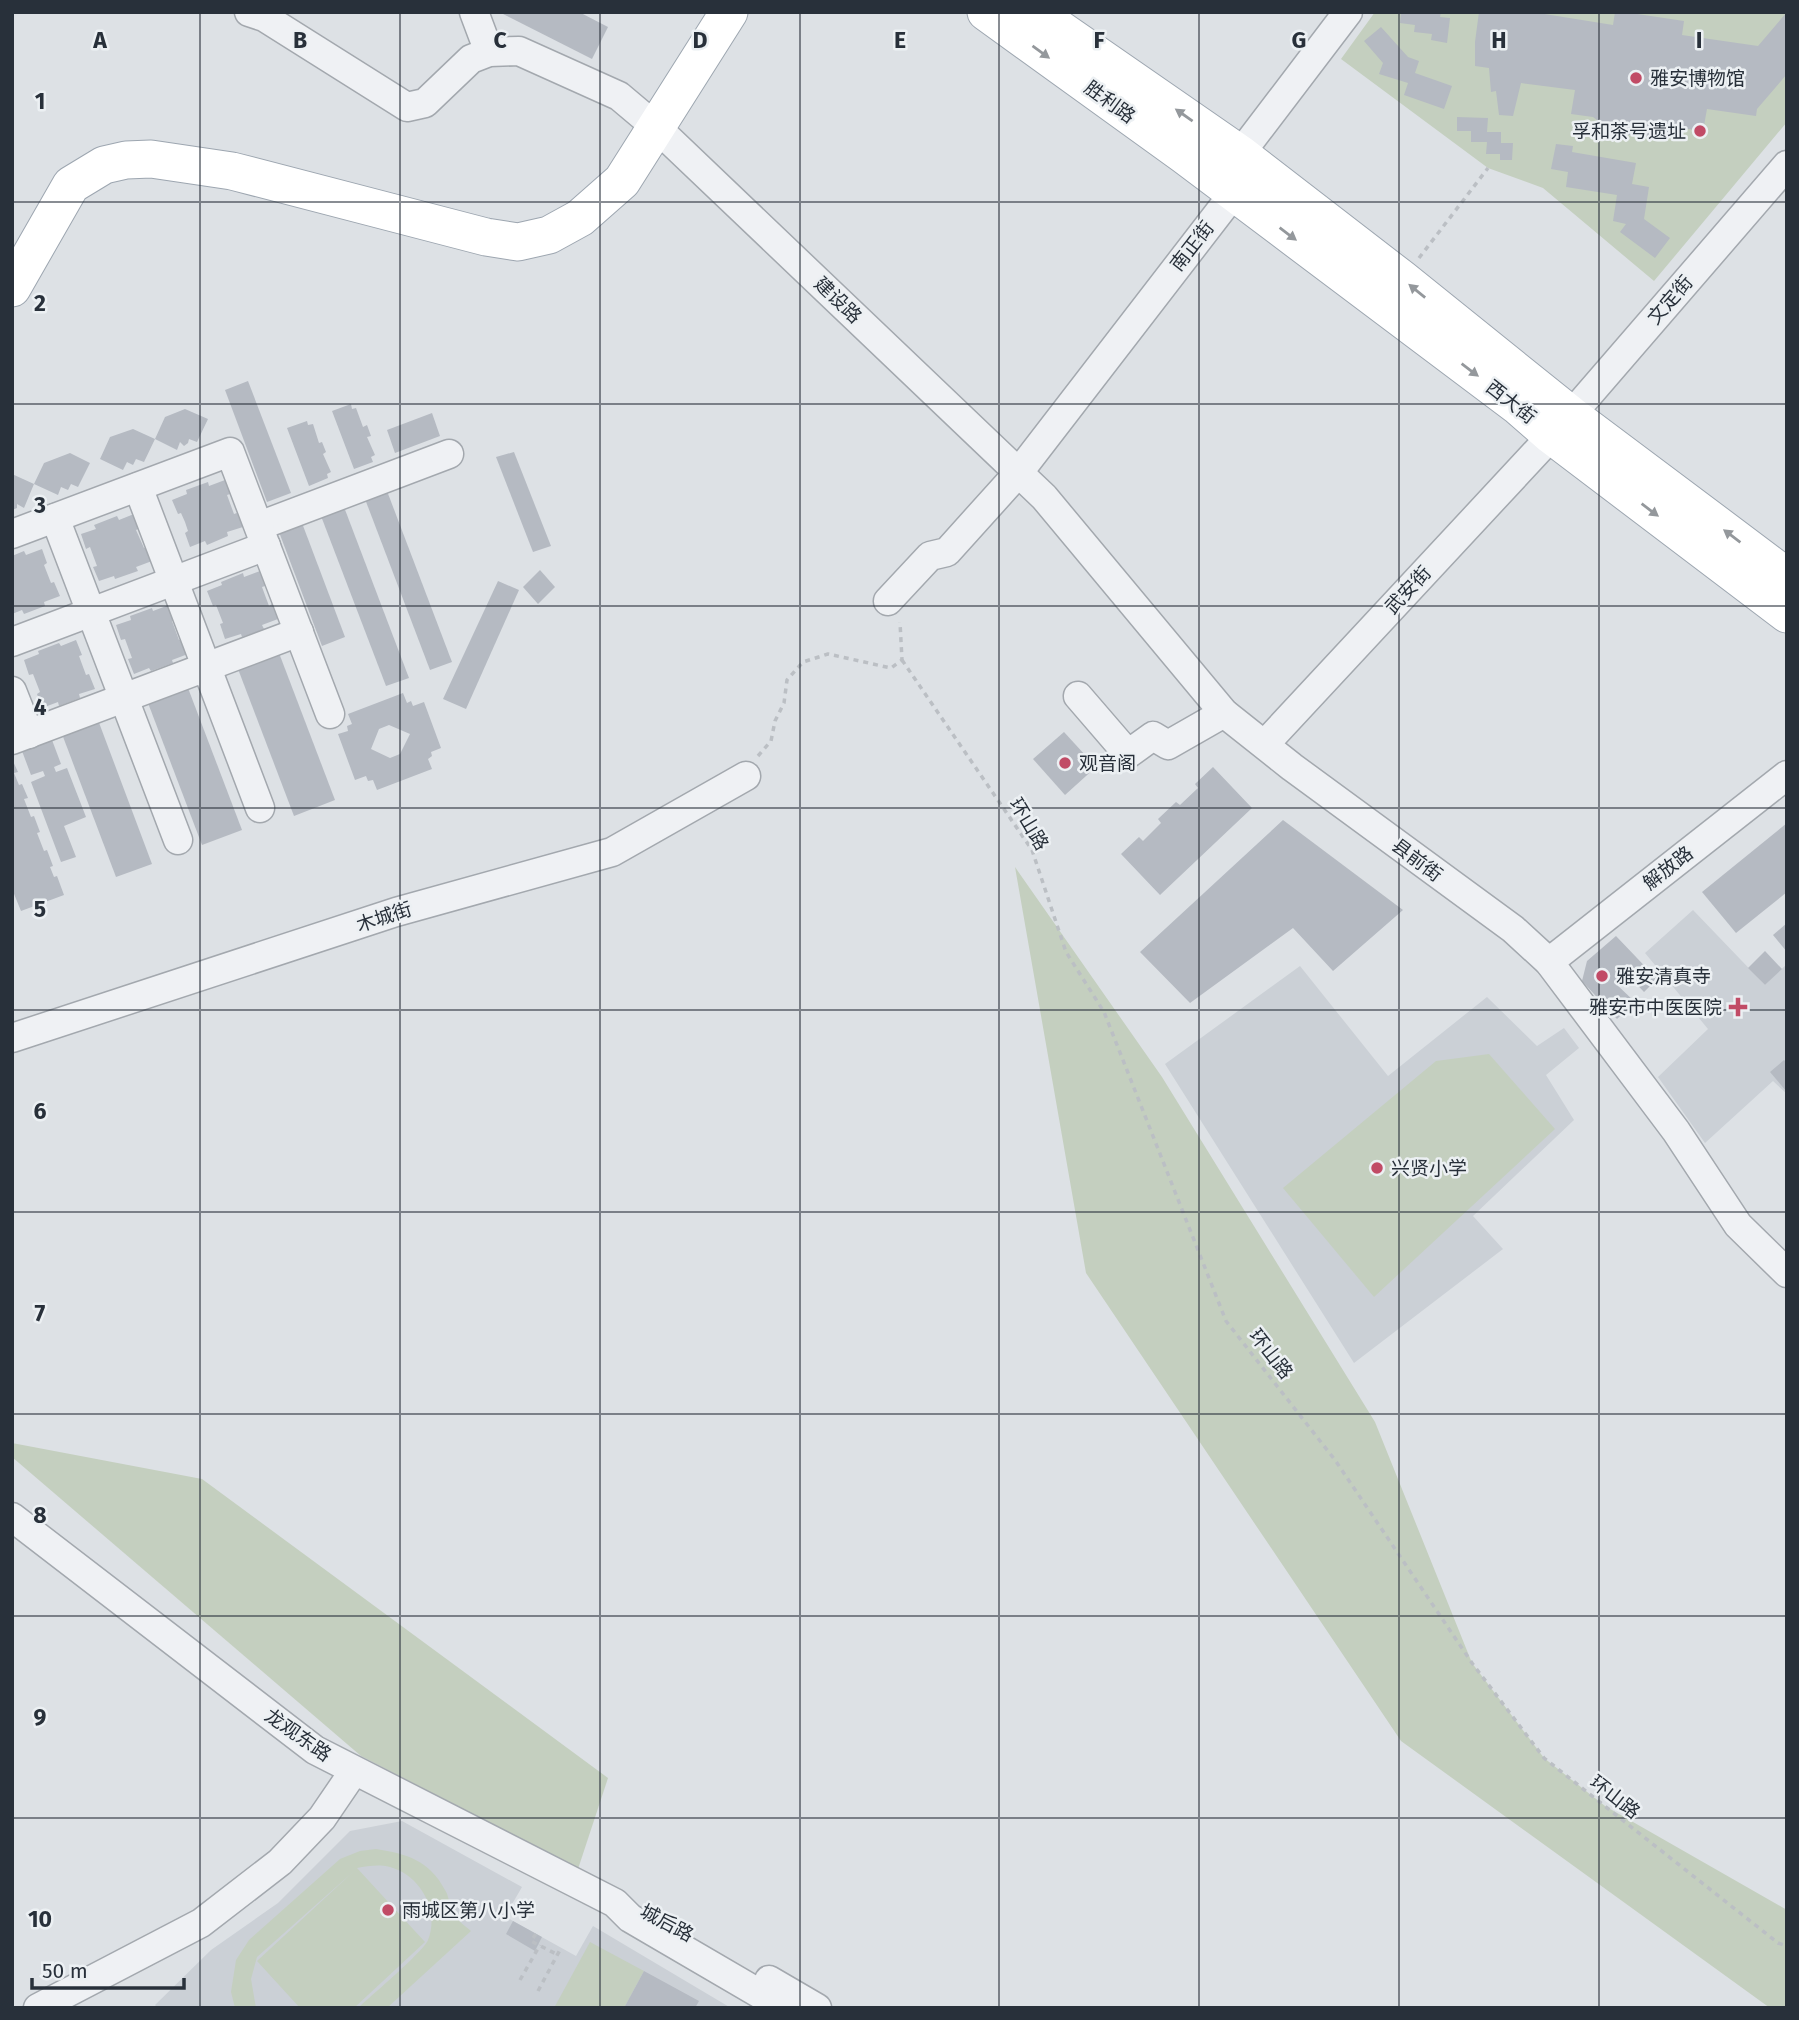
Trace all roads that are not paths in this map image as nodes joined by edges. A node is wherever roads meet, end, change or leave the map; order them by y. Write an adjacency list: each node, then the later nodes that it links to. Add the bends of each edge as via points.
1 (249, 12): 7 (street, via 407,107 425,103 471,59)
2 (474, 12): 7 (street)
3 (729, 12): 8 (main road)
4 (986, 12): 11 (main road, 胜利路, one-way to 11)
5 (1035, 12): 9 (main road, 胜利路, one-way to 5)
6 (1348, 12): 9 (street, 南正街)
7 (489, 52): 8 (street, 建设路, via 519,51 619,96)
8 (657, 128): 12 (main road, via 622,181 580,218 549,235 518,242 441,228 232,171 151,159 104,165 71,185); 15 (street, 建设路)
9 (1240, 154): 11 (street, 南正街); 13 (main road, 西大街, one-way to 9, via 1402,279)
10 (1787, 165): 13 (street, 文定街)
11 (1234, 193): 13 (main road, 西大街, one-way to 13, via 1519,407); 15 (street, 南正街)
12 (12, 288)
13 (1561, 425): 20 (main road, 西大街, one-way to 13); 24 (main road, 西大街, one-way to 24); 34 (street, 武安街)
14 (449, 454): 19 (street)
15 (1019, 472): 22 (street, 南正街, via 947,552 930,556); 31 (street, 县前街)
16 (138, 487): 17 (street); 19 (street, via 230,452); 21 (street)
17 (55, 518): 18 (street); 23 (street)
18 (12, 534)
19 (262, 536): 21 (street); 25 (street)
20 (1787, 577)
21 (174, 581): 23 (street); 27 (street)
22 (894, 606)
23 (91, 612): 26 (street); 30 (street)
24 (1787, 614)
25 (299, 632): 27 (street); 32 (street)
26 (12, 642)
27 (206, 666): 30 (street); 37 (street)
28 (12, 691): 33 (street)
29 (1078, 696): 31 (street, via 1128,754 1153,736 1168,745)
30 (124, 698): 33 (street); 38 (street)
31 (1224, 713): 34 (street, 县前街)
32 (330, 714)
33 (20, 737)
34 (1265, 744): 39 (street, 县前街, via 1513,929)
35 (1787, 775): 39 (street, 解放路)
36 (746, 776): 40 (street, 木城街, via 612,852 397,912)
37 (260, 808)
38 (178, 840)
39 (1549, 962): 41 (street, 县前街, via 1676,1131 1738,1225)
40 (12, 1038)
41 (1783, 1261)
42 (12, 1517): 43 (street, 龙观东路, via 315,1750)
43 (354, 1771): 44 (street, 龙观东路); 45 (street, via 322,1818 280,1862 201,1923)
44 (615, 1903): 46 (street, 城后路, via 630,1918); 47 (street, 城后路, via 639,1905)
45 (38, 2008)
46 (783, 2008)
47 (817, 2008)

